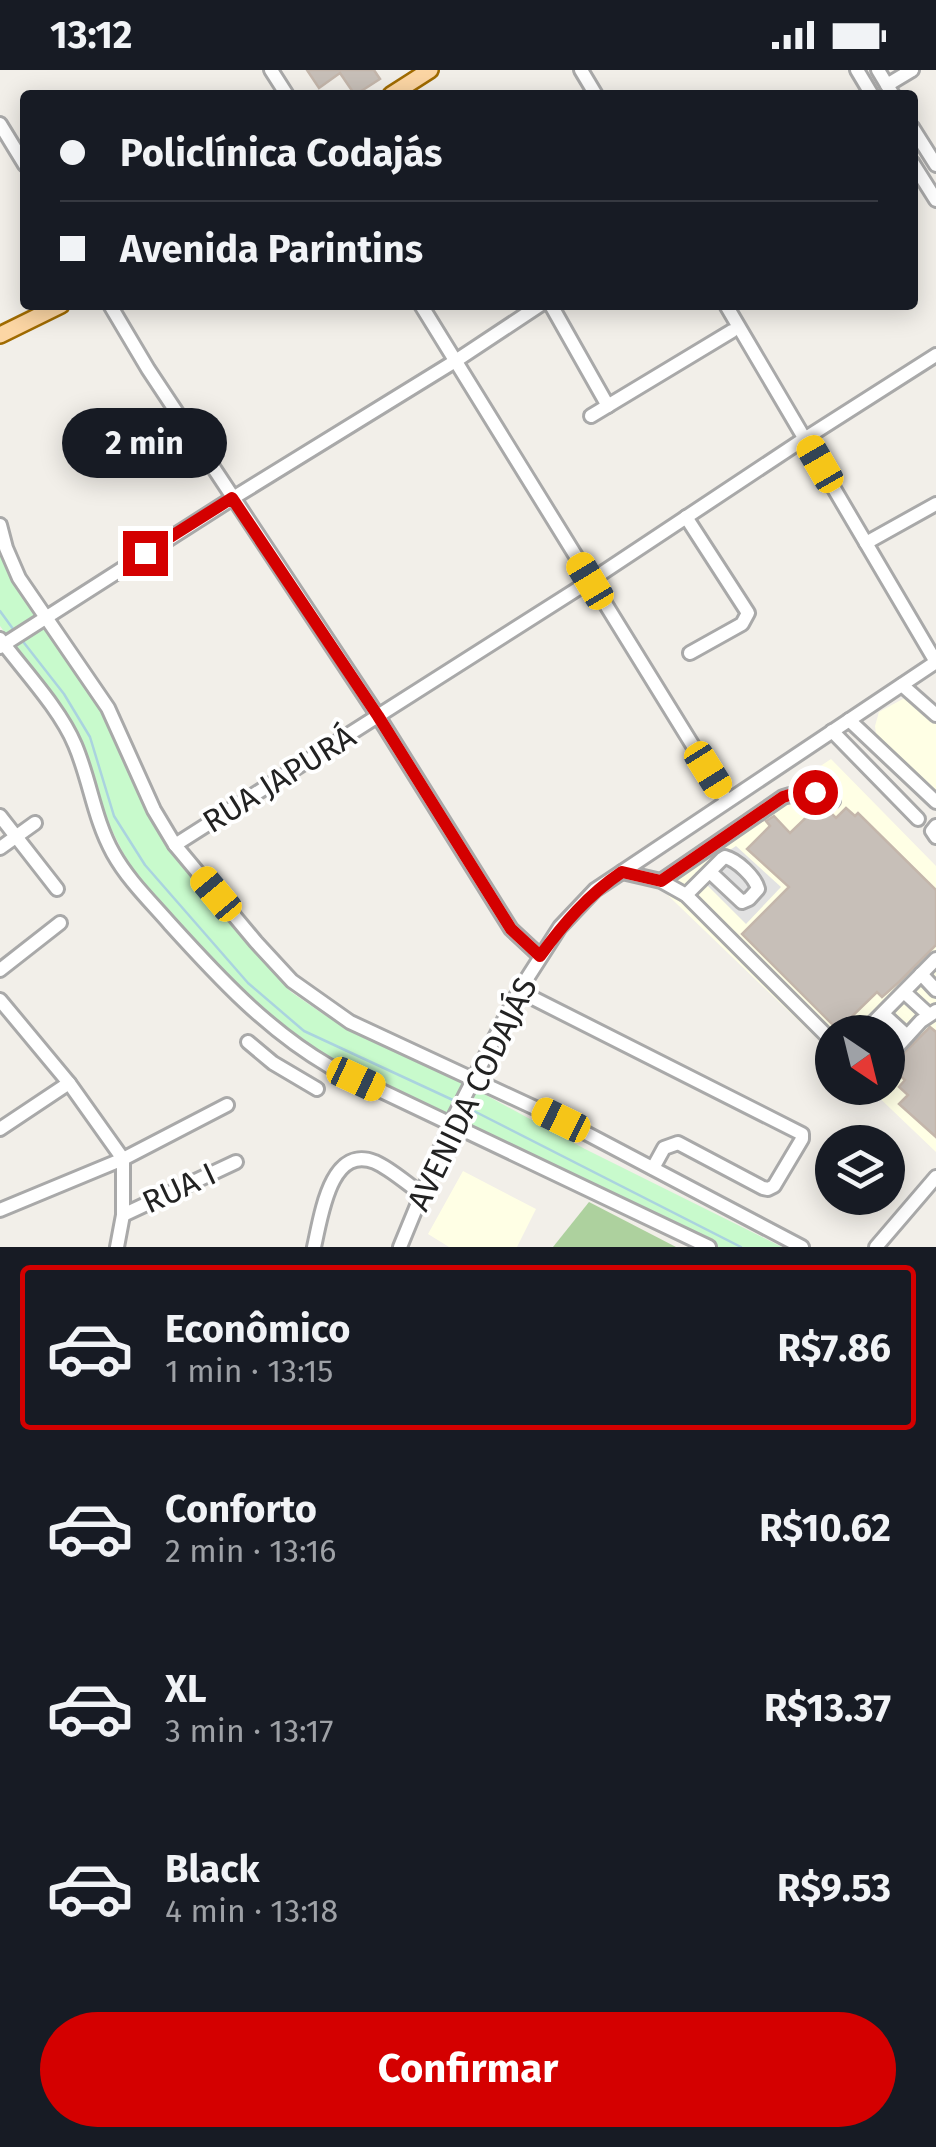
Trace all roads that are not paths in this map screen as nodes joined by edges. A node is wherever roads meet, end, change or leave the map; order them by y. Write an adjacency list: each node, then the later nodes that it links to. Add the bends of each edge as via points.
1 (430, 70): 4 (main road)
2 (878, 70): 5 (street)
3 (912, 70): 5 (street)
4 (399, 90)
5 (890, 90)
6 (0, 124): 8 (street)
7 (918, 136): 9 (street)
8 (20, 158)
9 (936, 165)
10 (918, 172): 11 (street)
11 (936, 200)
12 (52, 310): 20 (main road)
13 (113, 310): 26 (street)
14 (424, 310): 22 (street)
15 (532, 310): 22 (street)
16 (554, 310): 23 (street)
17 (719, 310): 19 (street)
18 (729, 310): 25 (street)
19 (732, 331): 23 (street); 25 (street)
20 (0, 335)
21 (936, 354): 25 (street, RUA JAPURÁ)
22 (457, 360): 26 (street); 31 (street)
23 (608, 406): 24 (street)
24 (591, 416)
25 (801, 440): 28 (street, RUA JAPURÁ); 30 (street); 35 (street)
26 (232, 498): 32 (street); 38 (street)
27 (936, 504): 30 (street)
28 (686, 517): 31 (street, RUA JAPURÁ); 34 (street, via 748,612 742,624)
29 (0, 525): 32 (street)
30 (866, 543): 35 (street)
31 (590, 581): 38 (street, RUA JAPURÁ); 42 (street)
32 (43, 618): 33 (street); 50 (street, via 108,708)
33 (4, 643): 69 (street, via 75,743 101,826 127,876)
34 (690, 654)
35 (932, 665): 36 (street, AVENIDA CODAJÁS)
36 (902, 685): 37 (street); 39 (street, AVENIDA CODAJÁS)
37 (936, 715)
38 (378, 716): 50 (street, RUA JAPURÁ); 58 (street, via 511,929)
39 (849, 720): 40 (street, AVENIDA CODAJÁS); 43 (street)
40 (832, 731): 42 (street, AVENIDA CODAJÁS); 45 (street)
41 (832, 800): 54 (street, via 815,792 783,797)
42 (727, 801): 52 (street, AVENIDA CODAJÁS)
43 (936, 802)
44 (0, 816): 49 (street)
45 (918, 820)
46 (35, 823): 49 (street)
47 (936, 826): 48 (street)
48 (936, 836)
49 (15, 837): 51 (street); 55 (street)
50 (175, 845): 72 (street, via 292,981 350,1022)
51 (0, 848)
52 (622, 872): 54 (street); 58 (street, AVENIDA CODAJÁS, via 595,890)
53 (710, 872): 56 (street)
54 (661, 881): 56 (street)
55 (57, 889)
56 (686, 895): 68 (street)
57 (60, 923): 60 (street)
58 (540, 956): 63 (street, AVENIDA CODAJÁS)
59 (936, 959): 61 (street)
60 (0, 970)
61 (921, 974): 62 (street); 64 (street)
62 (936, 990)
63 (519, 992): 72 (street, AVENIDA CODAJÁS); 79 (street, via 802,1134 768,1189 678,1143 664,1148)
64 (904, 992): 66 (street); 67 (street)
65 (0, 1000): 71 (street)
66 (932, 1013): 70 (street)
67 (883, 1014): 70 (street)
68 (815, 1024)
69 (272, 1026): 73 (street, via 252,1045); 75 (street, via 329,1066)
70 (907, 1036)
71 (69, 1083): 76 (street); 77 (street)
72 (472, 1083): 75 (street, AVENIDA CODAJÁS); 79 (street)
73 (318, 1089)
74 (227, 1105): 77 (street)
75 (454, 1119): 81 (street, AVENIDA CODAJÁS); 87 (street)
76 (0, 1129)
77 (123, 1159): 82 (street); 83 (street)
78 (236, 1162): 83 (street, RUA I)
79 (653, 1168): 88 (street)
80 (936, 1179): 89 (street)
81 (422, 1194): 84 (street, AVENIDA CODAJÁS); 86 (street, via 377,1163 346,1162 334,1175)
82 (0, 1210)
83 (123, 1215): 85 (street)
84 (403, 1245)
85 (117, 1247)
86 (314, 1247)
87 (710, 1247)
88 (802, 1247)
89 (876, 1247)

